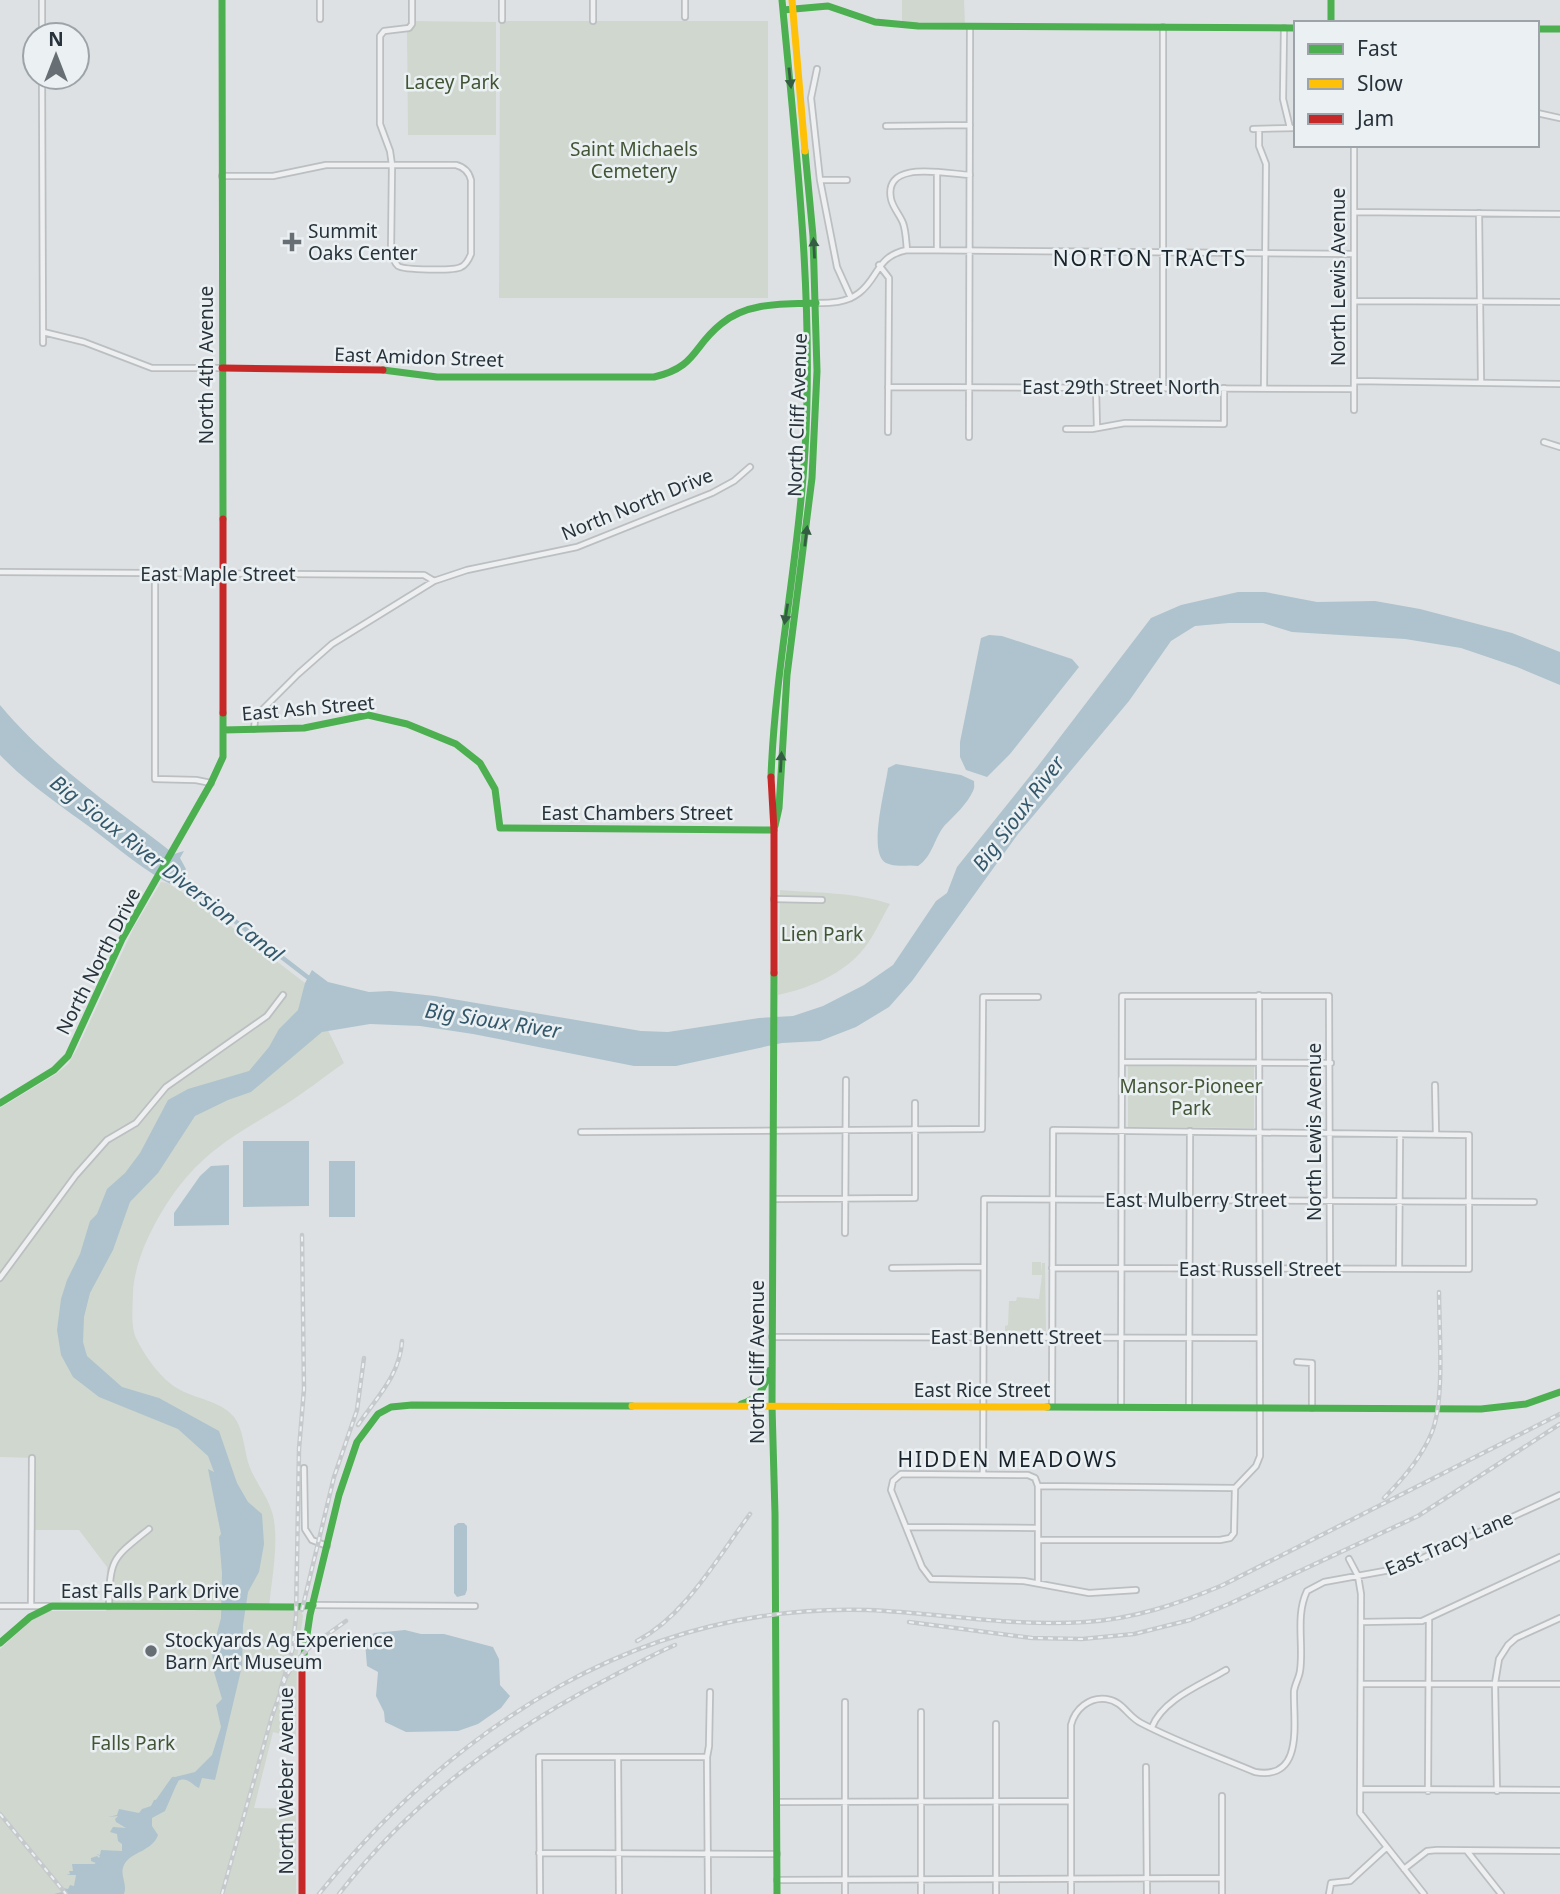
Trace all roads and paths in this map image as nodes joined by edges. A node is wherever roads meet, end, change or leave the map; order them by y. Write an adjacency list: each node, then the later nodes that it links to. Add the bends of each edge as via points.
1 (42, 0): 16 (street)
2 (222, 0): 36 (main road, North 4th Avenue)
3 (320, 0): 14 (street)
4 (412, 0): 33 (street, via 410,28 384,31 380,36 380,124)
5 (502, 0): 15 (street)
6 (593, 0): 17 (street)
7 (684, 0): 13 (street)
8 (782, 0): 12 (main road, North Cliff Avenue)
9 (792, 0): 11 (main road, North Cliff Avenue)
10 (1331, 0): 18 (main road)
11 (792, 9): 12 (main road); 19 (main road, via 828,6 875,22); 53 (main road, North Cliff Avenue, one-way to 11)
12 (783, 10): 54 (main road, North Cliff Avenue, one-way to 54)
13 (684, 17)
14 (320, 19)
15 (502, 20)
16 (42, 21)
17 (593, 21)
18 (1331, 21)
19 (970, 27): 20 (main road); 29 (street)
20 (1163, 27): 21 (main road); 45 (street)
21 (1284, 28): 22 (main road); 31 (street, via 1283,99)
22 (1294, 28)
23 (1539, 29): 24 (main road)
24 (1560, 29)
25 (817, 69): 37 (street, via 812,105)
26 (42, 91): 55 (street)
27 (1539, 113): 28 (street)
28 (1560, 118)
29 (970, 125): 30 (street); 35 (street)
30 (886, 126)
31 (1293, 128): 46 (street, via 1256,129 1266,164)
32 (1354, 147): 39 (street, North Lewis Avenue)
33 (391, 165): 33 (street, via 391,251 396,263 405,268 457,269 467,262 471,254 471,180 464,169 456,165); 36 (street, via 326,165 271,176)
34 (937, 173): 35 (street); 42 (street, via 910,171 897,176 891,185); 43 (street)
35 (970, 175): 44 (street)
36 (222, 176): 57 (main road, North 4th Avenue)
37 (820, 180): 38 (street); 49 (street, via 837,267)
38 (848, 180)
39 (1354, 212): 40 (street); 47 (street, North Lewis Avenue)
40 (1479, 213): 41 (street); 51 (street)
41 (1560, 214)
42 (907, 250): 43 (street); 48 (street)
43 (937, 250): 44 (street)
44 (970, 250): 45 (street); 62 (street)
45 (1163, 252): 46 (street); 65 (street)
46 (1265, 253): 47 (street); 63 (street)
47 (1354, 254): 50 (street, North Lewis Avenue)
48 (879, 265): 49 (street); 61 (street, via 889,278)
49 (851, 298): 53 (street)
50 (1354, 301): 51 (street); 58 (street, North Lewis Avenue)
51 (1480, 302): 52 (street); 59 (street)
52 (1560, 302)
53 (816, 303): 54 (main road, East Amidon Street); 84 (main road, North Cliff Avenue, one-way to 53, via 812,478)
54 (807, 304): 57 (main road, East Amidon Street, via 734,314 686,365 654,377 437,377 374,369); 84 (main road, North Cliff Avenue, one-way to 84, via 805,450 776,702)
55 (43, 332): 56 (street); 57 (street, East Amidon Street, via 152,368)
56 (43, 343)
57 (222, 368): 78 (main road, North 4th Avenue)
58 (1354, 381): 59 (street); 67 (street, North Lewis Avenue)
59 (1482, 382): 60 (street)
60 (1560, 384)
61 (888, 387): 62 (street, East 29th Street North); 71 (street)
62 (969, 387): 64 (street, East 29th Street North); 72 (street)
63 (1264, 387): 66 (street, East 29th Street North); 67 (street, East 29th Street North)
64 (1096, 388): 65 (street, East 29th Street North); 69 (street)
65 (1163, 388): 66 (street, East 29th Street North)
66 (1224, 388): 69 (street, via 1224,424 1119,423)
67 (1354, 389): 68 (street, North Lewis Avenue)
68 (1354, 410)
69 (1097, 428): 70 (street)
70 (1066, 429)
71 (888, 432)
72 (969, 437)
73 (1544, 442): 74 (street)
74 (1560, 447)
75 (750, 467): 79 (street, North North Drive, via 712,493 577,547)
76 (0, 572): 77 (street, East Maple Street)
77 (155, 573): 78 (street, East Maple Street); 82 (street, via 155,779)
78 (223, 574): 79 (street, East Maple Street, via 424,575); 81 (main road, North 4th Avenue)
79 (434, 581): 80 (street, North North Drive, via 318,656 265,707)
80 (254, 729): 81 (main road, East Ash Street); 83 (main road, East Ash Street, via 305,728 371,715 442,737 466,748 484,768 498,799)
81 (223, 730): 82 (main road, North North Drive, via 222,761)
82 (211, 783): 95 (main road, North North Drive, via 122,939 68,1056 54,1070)
83 (500, 828): 84 (main road, East Chambers Street)
84 (774, 830): 85 (main road, North Cliff Avenue)
85 (774, 899): 86 (street); 97 (main road, North Cliff Avenue)
86 (822, 900)
87 (1259, 995): 90 (street, via 1122,996); 91 (street); 92 (street, North Lewis Avenue, via 1329,996)
88 (283, 996): 126 (street, via 267,1016 166,1087 136,1123 107,1140)
89 (1038, 997): 99 (street, via 983,997 982,1129)
90 (1122, 1062): 91 (street); 100 (street)
91 (1259, 1063): 92 (street); 103 (street)
92 (1331, 1063): 104 (street, North Lewis Avenue)
93 (846, 1080): 98 (street)
94 (1435, 1085): 106 (street)
95 (0, 1103)
96 (915, 1103): 99 (street)
97 (773, 1130): 98 (street); 102 (street); 107 (main road, North Cliff Avenue)
98 (846, 1130): 99 (street); 108 (street)
99 (915, 1130): 108 (street, via 915,1198)
100 (1122, 1130): 101 (street); 109 (street, via 1053,1130); 110 (street)
101 (1190, 1131): 103 (street); 111 (street)
102 (581, 1132)
103 (1259, 1132): 104 (street); 112 (street)
104 (1330, 1133): 105 (street); 113 (street, North Lewis Avenue)
105 (1400, 1134): 106 (street); 114 (street)
106 (1436, 1134): 115 (street, via 1469,1135)
107 (774, 1199): 108 (street); 127 (main road, North Cliff Avenue)
108 (846, 1199): 117 (street)
109 (1052, 1200): 110 (street, East Mulberry Street); 118 (street, East Mulberry Street, via 984,1199); 120 (street)
110 (1122, 1200): 111 (street, East Mulberry Street); 121 (street)
111 (1191, 1200): 112 (street, East Mulberry Street); 122 (street)
112 (1259, 1200): 113 (street, East Mulberry Street); 123 (street)
113 (1330, 1200): 114 (street, East Mulberry Street); 124 (street, North Lewis Avenue)
114 (1399, 1201): 115 (street, East Mulberry Street); 125 (street)
115 (1469, 1202): 116 (street, East Mulberry Street); 125 (street, East Russell Street, via 1469,1269)
116 (1534, 1202)
117 (845, 1233)
118 (983, 1267): 119 (street); 128 (street)
119 (892, 1268)
120 (1052, 1268): 121 (street, East Russell Street); 129 (street)
121 (1122, 1268): 122 (street, East Russell Street); 130 (street)
122 (1190, 1268): 123 (street, East Russell Street); 131 (street)
123 (1259, 1269): 124 (street, East Russell Street); 132 (street)
124 (1330, 1269): 125 (street, East Russell Street)
125 (1399, 1269)
126 (0, 1278)
127 (772, 1337): 128 (street, East Bennett Street); 134 (main road, North Cliff Avenue)
128 (984, 1337): 129 (street, East Bennett Street); 139 (street)
129 (1052, 1337): 130 (street, East Bennett Street); 140 (street)
130 (1122, 1338): 131 (street, East Bennett Street); 141 (street)
131 (1190, 1338): 132 (street, East Bennett Street); 142 (street)
132 (1259, 1338): 143 (street)
133 (1297, 1362): 144 (street, via 1312,1363)
134 (772, 1363): 137 (main road, via 759,1397); 138 (main road, North Cliff Avenue)
135 (1560, 1392): 144 (main road, East Rice Street, via 1526,1404 1492,1408)
136 (402, 1405): 137 (main road, East Rice Street); 155 (main road, North Weber Avenue, via 378,1414 357,1442)
137 (731, 1406): 138 (main road, East Rice Street)
138 (772, 1406): 139 (main road, East Rice Street); 192 (main road, North Cliff Avenue)
139 (984, 1406): 140 (main road, East Rice Street); 147 (street)
140 (1052, 1406): 141 (main road, East Rice Street)
141 (1121, 1406): 142 (main road, East Rice Street)
142 (1189, 1406): 143 (main road, East Rice Street)
143 (1259, 1408): 144 (main road, East Rice Street); 149 (street, via 1259,1462)
144 (1312, 1408)
145 (32, 1458): 163 (street)
146 (304, 1468): 155 (street, via 305,1529 312,1540)
147 (983, 1474): 148 (street, via 1028,1475); 151 (street, via 901,1474 891,1490)
148 (1038, 1486): 149 (street); 152 (street)
149 (1235, 1488): 154 (street, via 1235,1526 1230,1538)
150 (1560, 1495): 158 (street, East Tracy Lane, via 1401,1568)
151 (906, 1527): 152 (street); 159 (street, via 928,1578)
152 (1038, 1528): 154 (street)
153 (149, 1529): 165 (street, via 115,1559)
154 (1038, 1540): 159 (street)
155 (327, 1546): 161 (main road, North Weber Avenue)
156 (1560, 1557): 167 (street)
157 (1349, 1559): 158 (street)
158 (1358, 1576): 169 (street); 180 (street, East Tracy Lane, via 1314,1586 1303,1600 1294,1747 1280,1768 1255,1772)
159 (1038, 1583): 160 (street, via 1075,1592)
160 (1136, 1590)
161 (313, 1605): 165 (main road, East Falls Park Drive); 166 (street); 210 (main road, North Weber Avenue, via 301,1680)
162 (0, 1606): 163 (street)
163 (31, 1606): 164 (street)
164 (52, 1606): 165 (main road, East Falls Park Drive); 170 (main road, East Falls Park Drive, via 30,1617)
165 (109, 1606)
166 (475, 1606)
167 (1429, 1618): 169 (street); 174 (street)
168 (1560, 1618): 172 (street, via 1508,1644 1499,1659)
169 (1361, 1622): 173 (street)
170 (0, 1643)
171 (1226, 1670): 180 (street, via 1167,1705)
172 (1495, 1683): 174 (street); 175 (street); 187 (street)
173 (1361, 1684): 174 (street); 184 (street)
174 (1429, 1684): 186 (street)
175 (1560, 1684)
176 (709, 1692): 182 (street)
177 (845, 1702): 193 (street)
178 (921, 1712): 189 (street)
179 (996, 1724): 190 (street)
180 (1152, 1727): 191 (street, East Tracy Lane, via 1139,1723 1116,1702 1101,1699 1077,1710 1071,1730)
181 (618, 1757): 182 (street); 197 (street, via 539,1756); 198 (street)
182 (707, 1758): 199 (street)
183 (1146, 1767): 206 (street)
184 (1360, 1790): 186 (street); 194 (street, via 1361,1815)
185 (1560, 1790): 187 (street)
186 (1428, 1791): 187 (street)
187 (1497, 1791)
188 (1222, 1796): 203 (street)
189 (921, 1801): 190 (street); 193 (street); 204 (street)
190 (996, 1801): 191 (street); 205 (street)
191 (1071, 1801): 202 (street)
192 (777, 1802): 193 (street); 200 (main road, North Cliff Avenue)
193 (845, 1802): 208 (street)
194 (1386, 1848): 201 (street); 209 (street, via 1352,1880 1331,1883)
195 (1467, 1851): 196 (street); 201 (street, via 1427,1851); 222 (street)
196 (1560, 1851)
197 (539, 1853): 198 (street); 211 (street)
198 (619, 1854): 199 (street); 212 (street)
199 (707, 1854): 200 (street); 213 (street)
200 (777, 1854): 207 (main road, North Cliff Avenue)
201 (1404, 1870): 221 (street)
202 (1071, 1878): 205 (street); 206 (street); 218 (street)
203 (1222, 1878): 206 (street); 220 (street)
204 (921, 1879): 205 (street); 208 (street); 216 (street)
205 (996, 1879): 217 (street)
206 (1147, 1879): 219 (street)
207 (777, 1880): 208 (street); 214 (main road, North Cliff Avenue)
208 (845, 1880): 215 (street)
209 (1329, 1892)
210 (302, 1894)
211 (540, 1894)
212 (620, 1894)
213 (708, 1894)
214 (777, 1894)
215 (845, 1894)
216 (921, 1894)
217 (996, 1894)
218 (1071, 1894)
219 (1147, 1894)
220 (1222, 1894)
221 (1424, 1894)
222 (1501, 1894)

